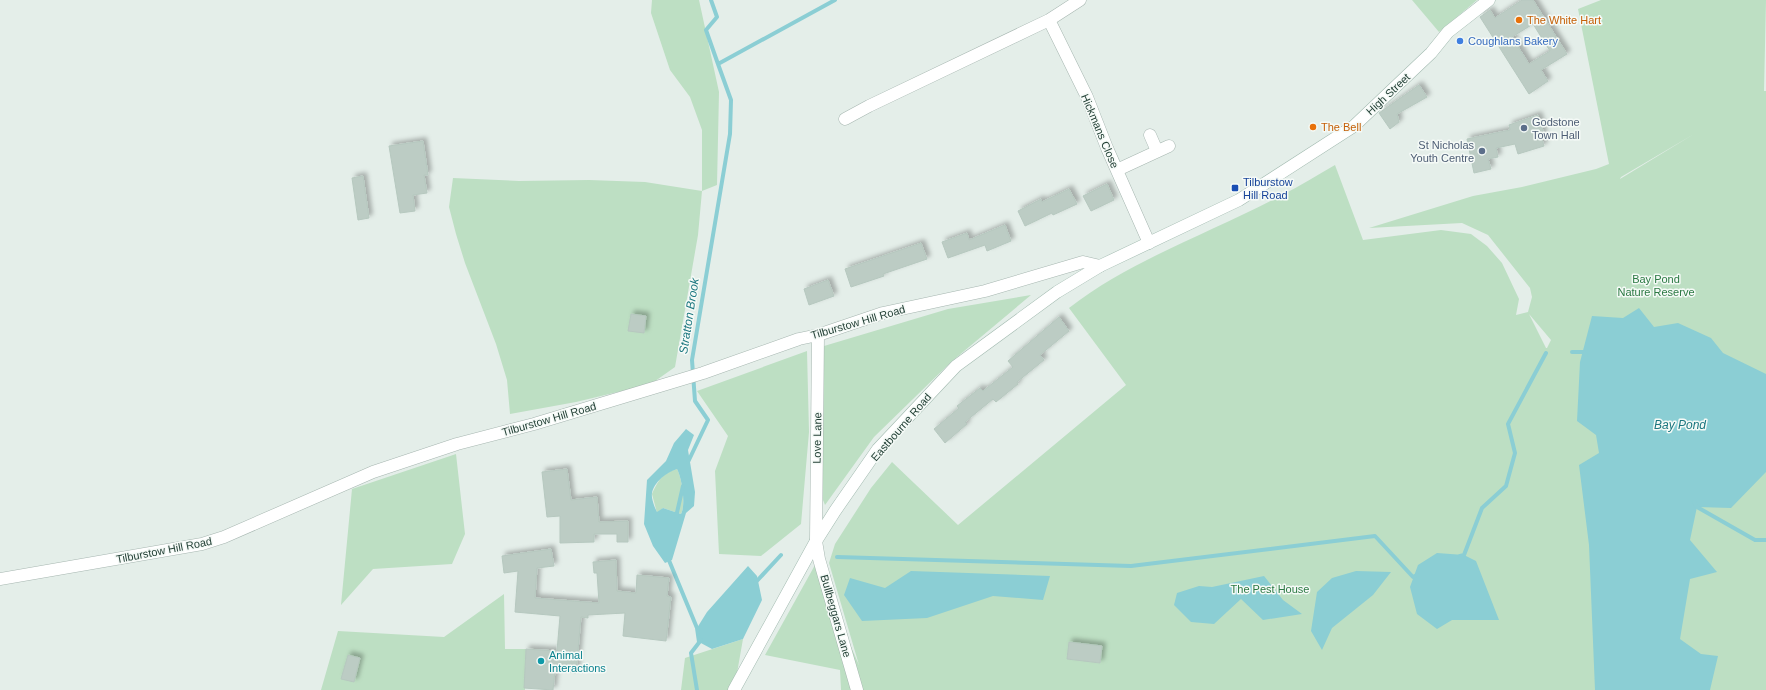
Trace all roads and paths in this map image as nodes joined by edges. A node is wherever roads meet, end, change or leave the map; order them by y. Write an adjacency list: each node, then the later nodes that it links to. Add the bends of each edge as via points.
1 (1080, 0): 3 (street)
2 (1489, 0): 9 (street, High Street, via 1448,32 1431,53 1354,126 1239,200)
3 (1049, 20): 4 (street); 8 (street, Hickmans Close, via 1087,97)
4 (845, 119)
5 (1150, 135): 7 (street)
6 (1169, 146): 7 (street)
7 (1157, 151): 8 (street)
8 (1117, 170): 9 (street, Hickmans Close)
9 (1149, 243): 10 (street, Eastbourne Road)
10 (1100, 266): 11 (street, Tilburstow Hill Road, via 1083,262 985,290 883,313); 12 (street, Eastbourne Road, via 1057,292 956,366 878,449)
11 (818, 335): 12 (street, Love Lane); 13 (street, Tilburstow Hill Road, via 799,339 693,376 458,444 374,472 224,537 202,544)
12 (816, 541): 14 (street, Eastbourne Road); 15 (street, Bullbeggars Lane)
13 (0, 579)
14 (734, 690)
15 (857, 690)

